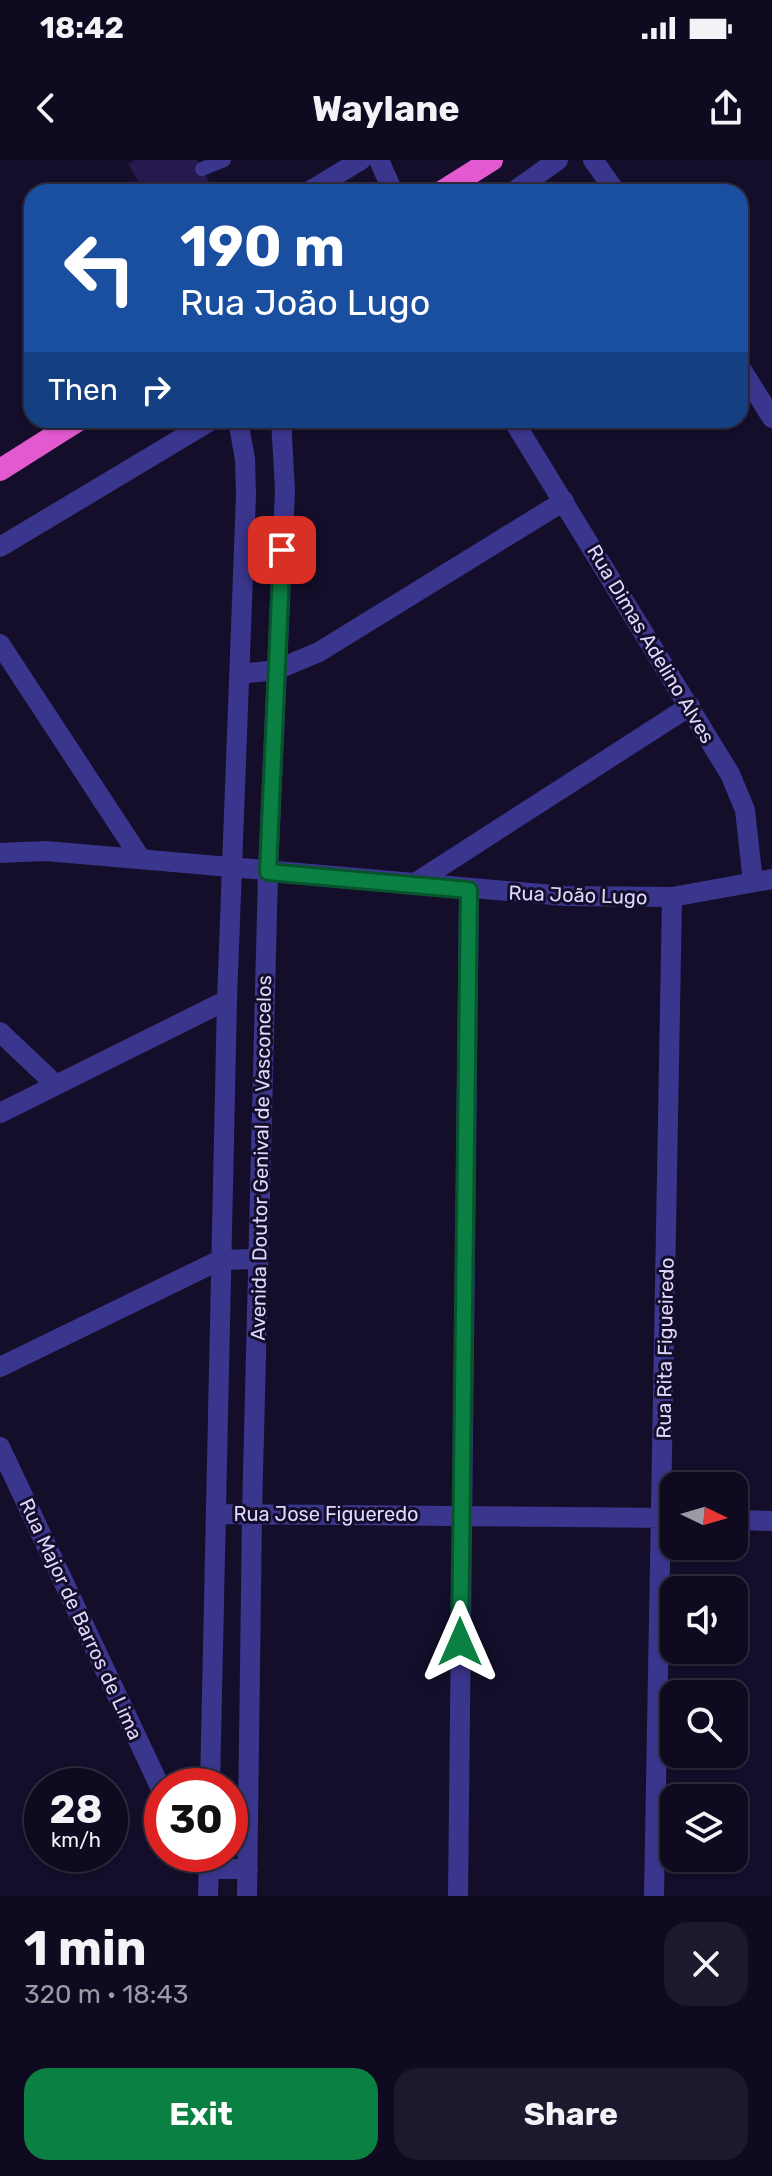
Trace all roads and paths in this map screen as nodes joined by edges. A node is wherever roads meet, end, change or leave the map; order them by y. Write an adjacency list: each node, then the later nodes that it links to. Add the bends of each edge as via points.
1 (224, 160): 7 (lane)
2 (361, 160): 8 (street)
3 (379, 160): 9 (street)
4 (492, 160): 10 (highway)
5 (558, 160): 11 (street)
6 (593, 160): 12 (street)
7 (202, 169)
8 (321, 184)
9 (390, 184)
10 (454, 184)
11 (524, 184)
12 (610, 184)
13 (748, 380): 14 (street)
14 (772, 418)
15 (63, 428): 20 (highway)
16 (199, 428): 22 (street)
17 (239, 428): 25 (street, Avenida Doutor Genival de Vasconcelos, via 246,495)
18 (281, 428): 24 (street, Avenida Doutor Genival de Vasconcelos, via 285,490)
19 (518, 428): 21 (street, Rua Dimas Adelino Alves)
20 (0, 470)
21 (564, 501): 24 (street, via 319,652); 26 (street, Rua Dimas Adelino Alves)
22 (0, 547)
23 (0, 644): 28 (street)
24 (276, 670): 25 (street); 30 (street, Avenida Doutor Genival de Vasconcelos)
25 (240, 674): 29 (street, Avenida Doutor Genival de Vasconcelos)
26 (690, 706): 31 (street, Rua Dimas Adelino Alves, via 739,793); 32 (street)
27 (0, 853): 28 (street, Rua João Lugo)
28 (141, 859): 29 (street, Rua João Lugo)
29 (232, 869): 30 (street, Rua João Lugo); 35 (street, Avenida Doutor Genival de Vasconcelos)
30 (268, 872): 32 (street, Rua João Lugo); 39 (street, Avenida Doutor Genival de Vasconcelos)
31 (763, 881): 34 (street, Rua João Lugo)
32 (412, 885): 33 (street, Rua João Lugo)
33 (469, 890): 34 (street, Rua João Lugo); 46 (street)
34 (672, 897): 43 (street, Rua Rita Figueiredo)
35 (227, 1000): 37 (street); 40 (street, Avenida Doutor Genival de Vasconcelos)
36 (0, 1032): 37 (street)
37 (56, 1085): 38 (street)
38 (0, 1113)
39 (259, 1259): 40 (street); 45 (street, Avenida Doutor Genival de Vasconcelos)
40 (220, 1260): 41 (street); 44 (street, Avenida Doutor Genival de Vasconcelos)
41 (0, 1367)
42 (0, 1447): 51 (street, Rua Major de Barros de Lima)
43 (668, 1472)
44 (218, 1514): 45 (street, Rua Jose Figueredo); 52 (street, Avenida Doutor Genival de Vasconcelos)
45 (252, 1514): 46 (street, Rua Jose Figueredo); 53 (street, Avenida Doutor Genival de Vasconcelos)
46 (460, 1515): 47 (street, Rua Jose Figueredo); 58 (street)
47 (660, 1518)
48 (748, 1520): 49 (street)
49 (772, 1521)
50 (666, 1560): 59 (street, Rua Rita Figueiredo)
51 (151, 1768)
52 (211, 1768)
53 (248, 1869)
54 (208, 1872): 56 (street)
55 (248, 1872): 57 (street, Avenida Doutor Genival de Vasconcelos)
56 (208, 1896)
57 (247, 1896)
58 (458, 1896)
59 (654, 1896)

